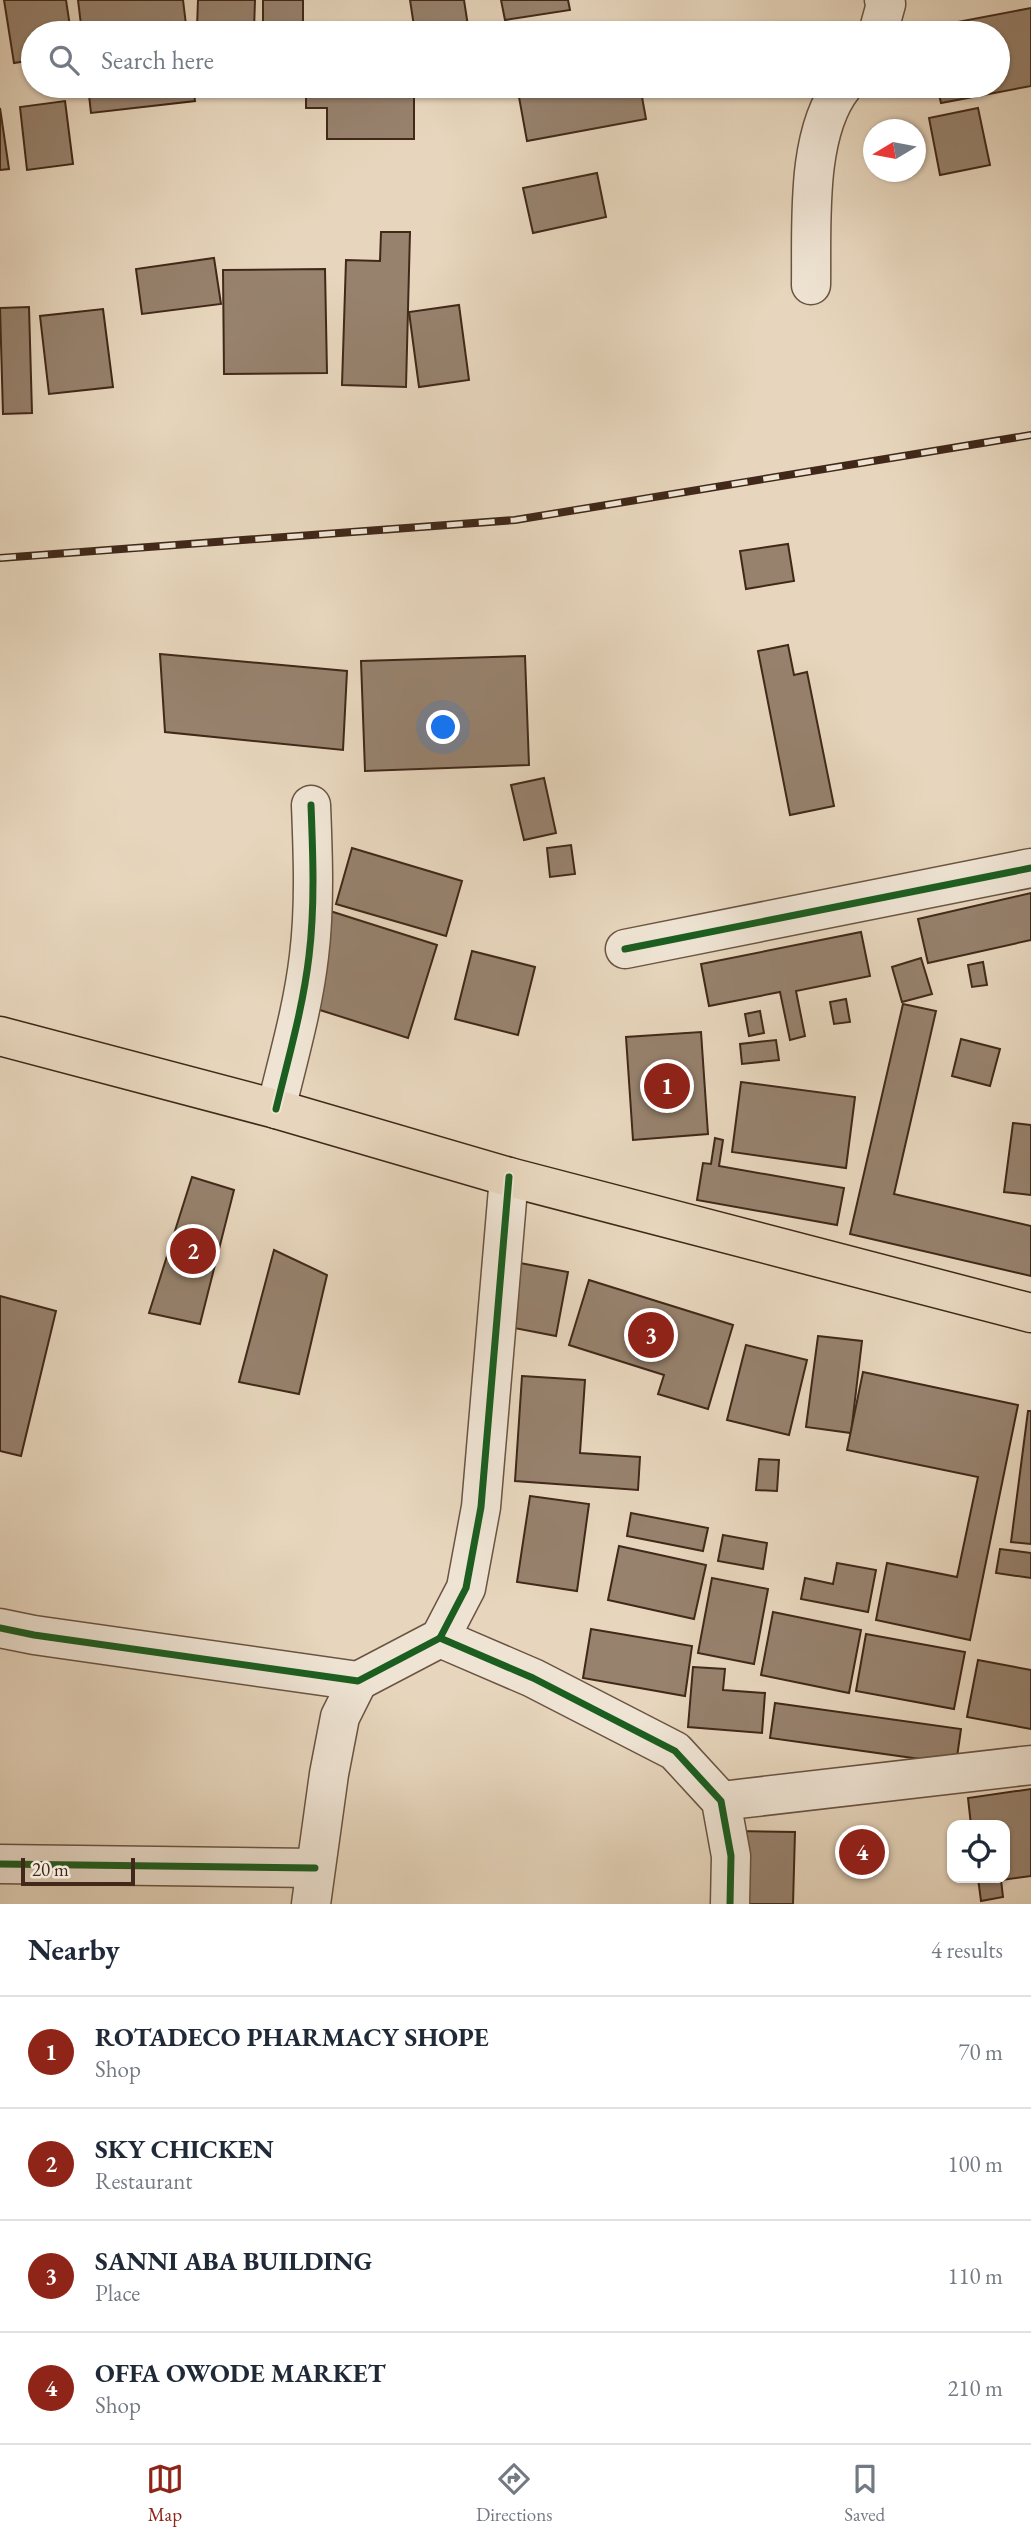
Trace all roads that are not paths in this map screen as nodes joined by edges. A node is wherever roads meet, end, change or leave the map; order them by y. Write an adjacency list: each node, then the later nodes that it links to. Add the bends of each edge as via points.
1 (884, 0): 2 (street)
2 (881, 21)
3 (837, 98): 4 (street, via 820,133 812,193)
4 (811, 285)
5 (311, 805): 9 (street, via 309,955)
6 (1031, 868): 7 (street)
7 (625, 949)
8 (0, 1036): 9 (main road)
9 (276, 1110): 10 (main road)
10 (509, 1177): 11 (main road); 13 (street, via 481,1507 466,1588)
11 (1031, 1313)
12 (0, 1629): 14 (street)
13 (440, 1638): 14 (street); 16 (street, via 533,1678 675,1751)
14 (358, 1681): 18 (street, via 340,1717)
15 (1031, 1765): 16 (street)
16 (721, 1801): 19 (street, via 731,1856)
17 (0, 1864): 18 (street)
18 (313, 1886)
19 (730, 1904)

